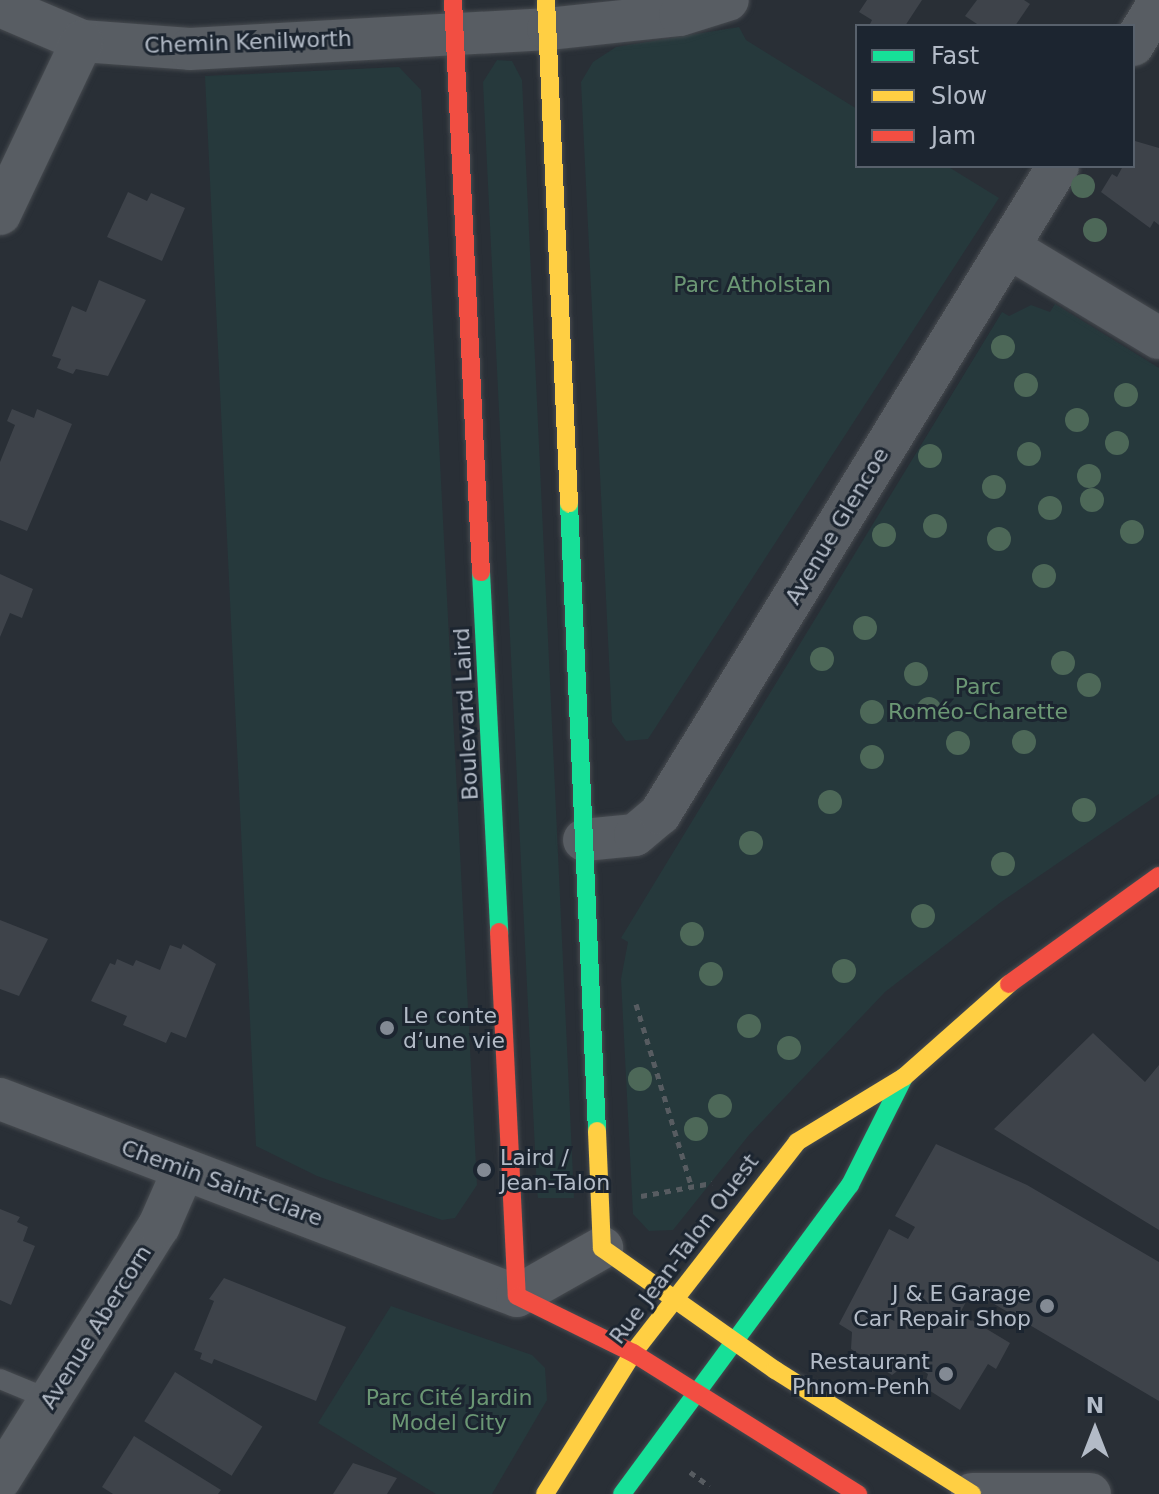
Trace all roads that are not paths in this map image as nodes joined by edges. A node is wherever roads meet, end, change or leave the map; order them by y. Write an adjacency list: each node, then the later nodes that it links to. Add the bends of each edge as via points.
1 (728, 0): 4 (street, Chemin Kenilworth, via 680,15)
2 (1159, 2): 7 (street)
3 (0, 6): 6 (street, Chemin Kenilworth)
4 (547, 14): 5 (street, Chemin Kenilworth); 12 (street)
5 (454, 16): 6 (street, Chemin Kenilworth, via 190,49); 18 (street, Boulevard Laird)
6 (82, 41): 9 (street)
7 (1135, 42)
8 (1057, 168): 10 (street, Avenue Glencoe)
9 (0, 214)
10 (1008, 247): 11 (street); 12 (street, Avenue Glencoe, via 660,814 635,835)
11 (1159, 338)
12 (584, 840): 17 (street)
13 (1159, 876): 14 (street, Rue Jean-Talon Ouest, via 1038,959)
14 (904, 1077): 21 (street, Rue Jean-Talon Ouest, via 797,1142); 22 (street, Rue Jean-Talon Ouest, via 850,1185)
15 (0, 1099): 16 (street, Chemin Saint-Clare)
16 (183, 1171): 19 (street, Chemin Saint-Clare, via 231,1184); 26 (street, Avenue Abercorn, via 159,1226)
17 (602, 1248): 18 (street); 20 (street); 21 (street)
18 (516, 1251): 19 (street); 20 (street, Boulevard Laird)
19 (444, 1267): 20 (street, Chemin Saint-Clare)
20 (517, 1296): 23 (street)
21 (673, 1298): 22 (street); 23 (street, Rue Jean-Talon Ouest)
22 (734, 1341): 25 (street, Rue Jean-Talon Ouest); 31 (street)
23 (633, 1353): 25 (street); 28 (street, Rue Jean-Talon Ouest)
24 (0, 1379): 26 (lane)
25 (698, 1393): 29 (street, Rue Jean-Talon Ouest); 30 (street)
26 (51, 1400): 27 (street, Avenue Abercorn)
27 (0, 1479)
28 (545, 1494)
29 (622, 1494)
30 (858, 1494)
31 (972, 1494): 32 (street)
32 (1090, 1494)

